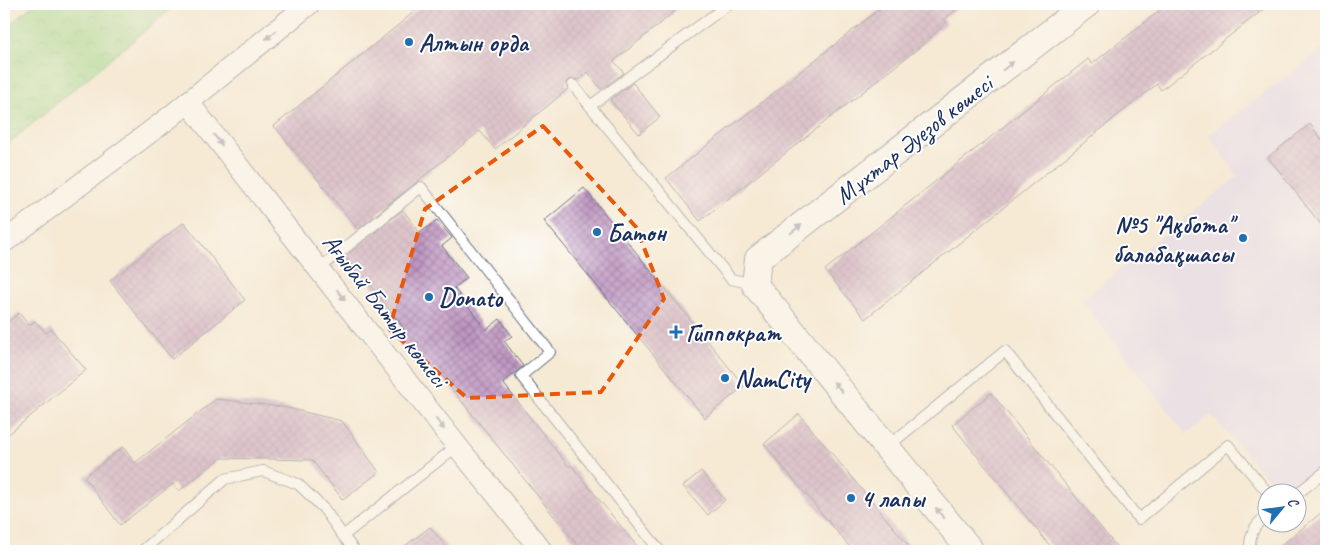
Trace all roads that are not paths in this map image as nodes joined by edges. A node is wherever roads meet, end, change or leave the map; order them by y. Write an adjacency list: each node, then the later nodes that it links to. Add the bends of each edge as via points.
1 (309, 4): 5 (street, one-way to 5)
2 (729, 4): 6 (lane)
3 (1087, 4): 9 (street, Мұхтар Әуезов көшесі, one-way to 3, via 758,259)
4 (573, 85): 6 (lane)
5 (188, 102): 7 (street); 8 (street, Ағыбай Батыр көшесі, one-way to 8)
6 (590, 106): 9 (lane, via 731,279)
7 (4, 242)
8 (320, 268): 10 (street, Ағыбай Батыр көшесі, one-way to 10); 20 (lane, via 421,187 550,352 521,376)
9 (755, 285): 11 (street, one-way to 9)
10 (457, 446): 16 (lane); 19 (street, Ағыбай Батыр көшесі)
11 (886, 447): 13 (lane, via 1004,350 1139,519 1228,445); 21 (street, one-way to 11)
12 (1326, 471): 14 (lane)
13 (1259, 482)
14 (1308, 485)
15 (1258, 522): 22 (lane, via 1249,541)
16 (343, 536): 17 (lane, via 324,509 298,484 263,471 225,478); 18 (lane)
17 (142, 551)
18 (355, 551)
19 (542, 551)
20 (660, 551)
21 (971, 551)
22 (1250, 551)

